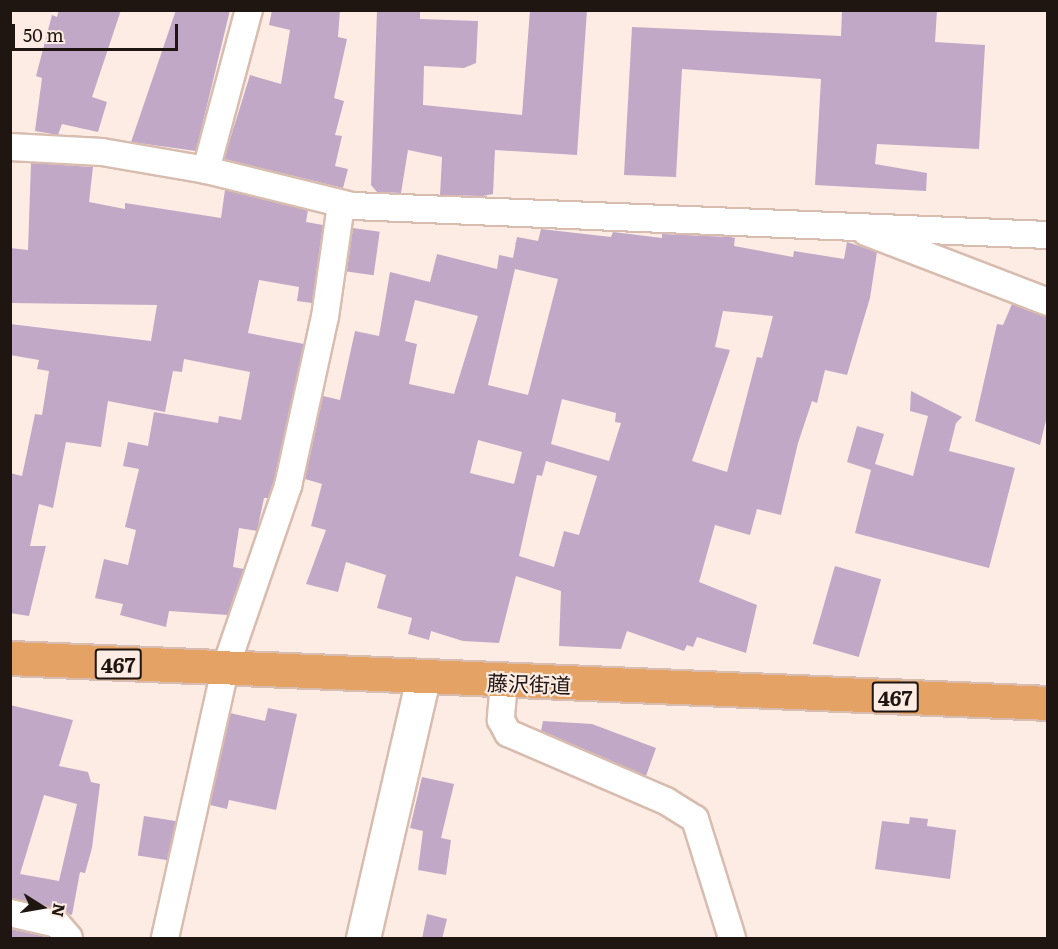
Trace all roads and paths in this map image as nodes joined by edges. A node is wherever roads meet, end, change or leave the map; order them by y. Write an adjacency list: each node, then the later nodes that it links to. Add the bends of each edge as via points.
1 (249, 10): 3 (street)
2 (10, 147): 3 (street, via 102,152)
3 (206, 170): 4 (street)
4 (341, 204): 5 (street); 9 (street, via 325,317 288,486)
5 (854, 227): 6 (street); 7 (street)
6 (1047, 236)
7 (1047, 302)
8 (10, 658): 9 (highway, 藤沢街道 / 467)
9 (225, 669): 10 (highway, 藤沢街道 / 467); 15 (street)
10 (423, 679): 11 (highway, 藤沢街道 / 467); 16 (street)
11 (504, 682): 12 (highway, 藤沢街道 / 467); 17 (street, via 501,720 508,733 666,801 696,819)
12 (1047, 704)
13 (10, 913): 14 (street, via 57,924)
14 (69, 939)
15 (165, 939)
16 (363, 939)
17 (732, 939)

